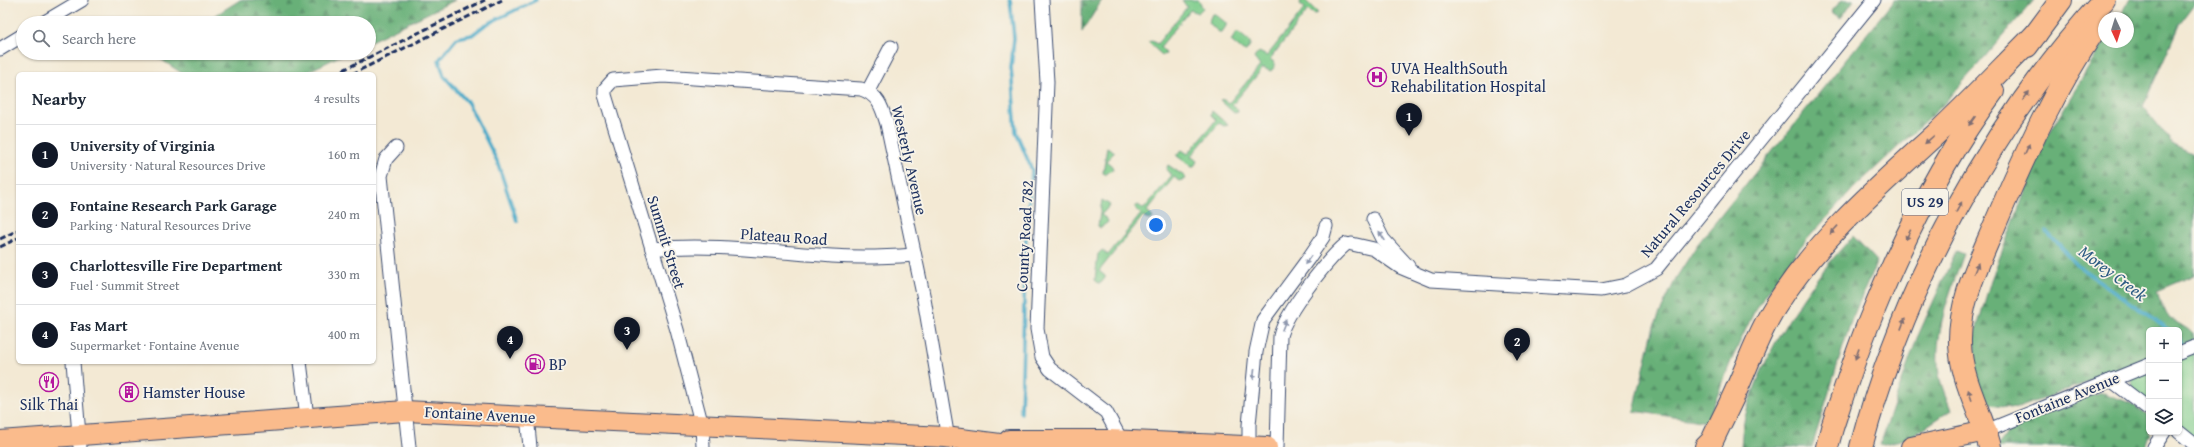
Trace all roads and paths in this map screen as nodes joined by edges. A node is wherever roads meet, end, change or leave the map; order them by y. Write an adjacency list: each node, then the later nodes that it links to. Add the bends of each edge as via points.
1 (82, 0): 7 (street)
2 (1042, 0): 37 (street, County Road 782, via 1047,82 1037,329 1039,342 1042,357 1050,369 1106,412)
3 (1874, 0): 18 (street, Natural Resources Drive, via 1694,224 1656,269 1641,279 1601,290 1431,280)
4 (2062, 0): 8 (highway, US 29)
5 (2104, 0): 48 (highway, US 29, one-way to 5, via 1870,413 1906,318 1954,214 1996,141 2025,98)
6 (2115, 0): 35 (highway, one-way to 6, via 1971,398 1962,361 1961,322 1971,281 2043,116 2074,60)
7 (55, 16)
8 (2036, 34): 25 (highway, one-way to 25, via 1822,243 1775,307 1750,354); 34 (highway, US 29, one-way to 34, via 1954,146 1926,200 1870,317)
9 (16, 39): 11 (street)
10 (891, 47): 12 (street)
11 (0, 49)
12 (868, 91): 16 (street, Summit Street, via 663,76 621,79 608,84 605,95); 17 (street, Westerly Avenue, via 881,104 887,124)
13 (396, 148): 27 (street, via 386,159 382,176)
14 (1373, 219): 18 (street, Natural Resources Drive, one-way to 14, via 1383,238)
15 (1326, 226): 44 (street, one-way to 44, via 1323,237 1308,260 1263,320 1256,352)
16 (652, 250): 17 (street, Plateau Road, via 680,248 841,256); 30 (street, Summit Street)
17 (914, 255): 33 (street, Westerly Avenue, via 946,427)
18 (1411, 271): 45 (street, Natural Resources Drive, one-way to 18, via 1280,336 1292,309 1336,253 1349,244 1374,249 1400,267)
19 (2194, 347): 20 (street)
20 (2182, 352)
21 (73, 364): 36 (street)
22 (300, 364): 29 (street)
23 (2146, 366): 24 (street, Fontaine Avenue)
24 (2111, 380): 26 (street); 35 (street, Fontaine Avenue)
25 (1738, 385): 46 (highway, via 1712,441); 47 (highway)
26 (2146, 407)
27 (405, 411): 28 (main road, Fontaine Avenue); 29 (main road, Fontaine Avenue); 40 (street)
28 (527, 416): 30 (main road, Fontaine Avenue); 41 (street)
29 (307, 417): 36 (main road, Fontaine Avenue)
30 (702, 426): 33 (main road, Fontaine Avenue); 42 (street, Summit Street)
31 (2182, 434): 39 (street)
32 (2162, 435): 51 (street)
33 (953, 438): 37 (main road, Fontaine Avenue); 43 (main road, Fontaine Avenue)
34 (1829, 438)
35 (1988, 439): 49 (main road, Fontaine Avenue); 50 (main road, Fontaine Avenue)
36 (80, 440): 38 (main road, Fontaine Avenue)
37 (1121, 440): 44 (main road, Fontaine Avenue)
38 (0, 441)
39 (2194, 444)
40 (409, 447)
41 (530, 447)
42 (703, 447)
43 (1025, 447)
44 (1255, 447)
45 (1276, 447)
46 (1706, 447)
47 (1726, 447)
48 (1861, 447)
49 (1911, 447)
50 (1954, 447)
51 (2154, 447)

